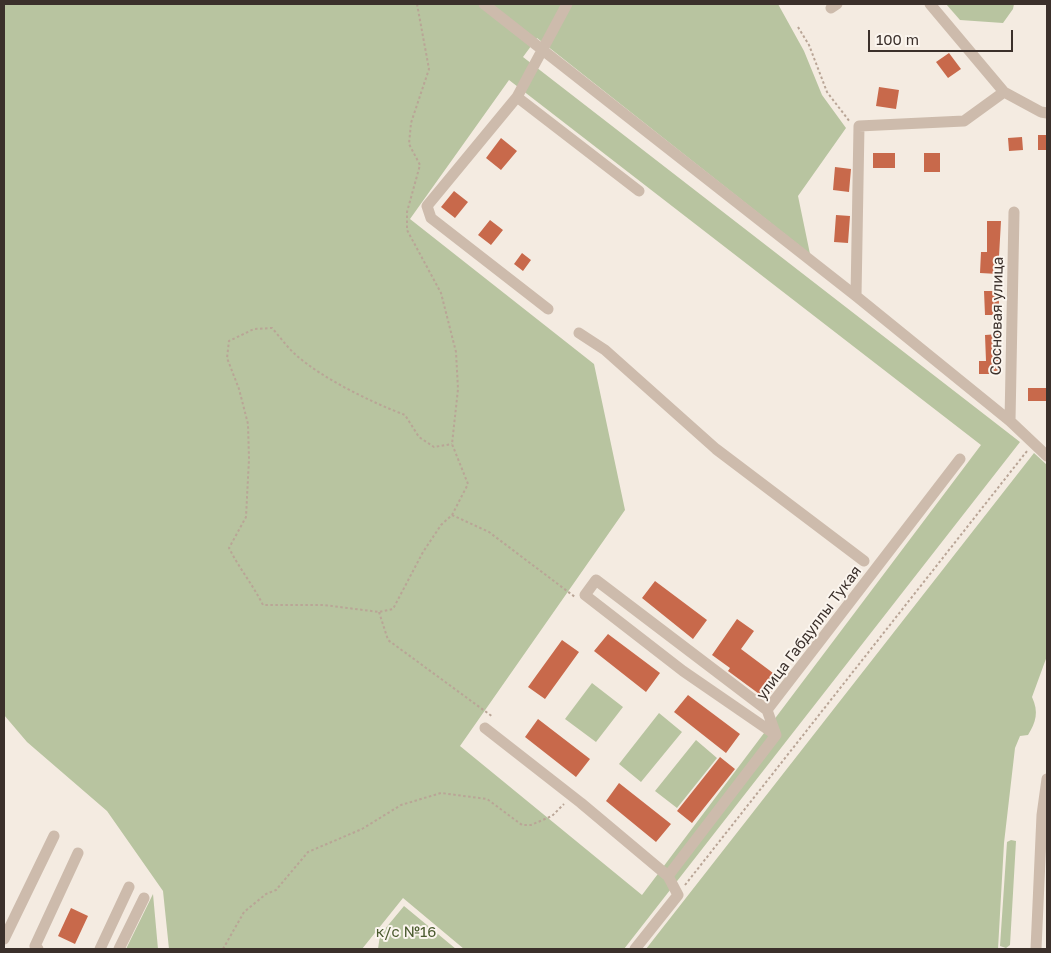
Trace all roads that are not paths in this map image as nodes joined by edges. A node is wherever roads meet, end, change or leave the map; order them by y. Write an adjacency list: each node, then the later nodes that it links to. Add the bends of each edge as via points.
1 (484, 4): 4 (street)
2 (567, 4): 4 (street)
3 (930, 4): 5 (street)
4 (541, 48): 6 (street); 10 (street)
5 (1004, 92): 7 (street); 10 (street, via 964,121 859,126)
6 (517, 97): 8 (street); 11 (street, via 427,206 431,218)
7 (1047, 113)
8 (639, 191)
9 (1014, 212): 13 (street, Сосновая улица)
10 (856, 296): 13 (street)
11 (548, 310)
12 (579, 333): 16 (street, via 605,350 716,449)
13 (1010, 421): 14 (street)
14 (1047, 456)
15 (960, 459): 17 (street, улица Габдуллы Тукая)
16 (864, 561)
17 (766, 710): 19 (street, улица Габдуллы Тукая); 19 (street, via 596,580 585,595)
18 (485, 728): 23 (street, via 577,799)
19 (776, 736): 23 (street)
20 (1047, 779): 31 (street, via 1042,815)
21 (54, 836): 26 (street)
22 (78, 853): 27 (street, via 35,946)
23 (668, 876): 30 (street, via 678,895)
24 (129, 887): 28 (street)
25 (144, 898): 29 (street)
26 (4, 938)
27 (38, 949)
28 (100, 949)
29 (119, 949)
30 (635, 949)
31 (1036, 949)

